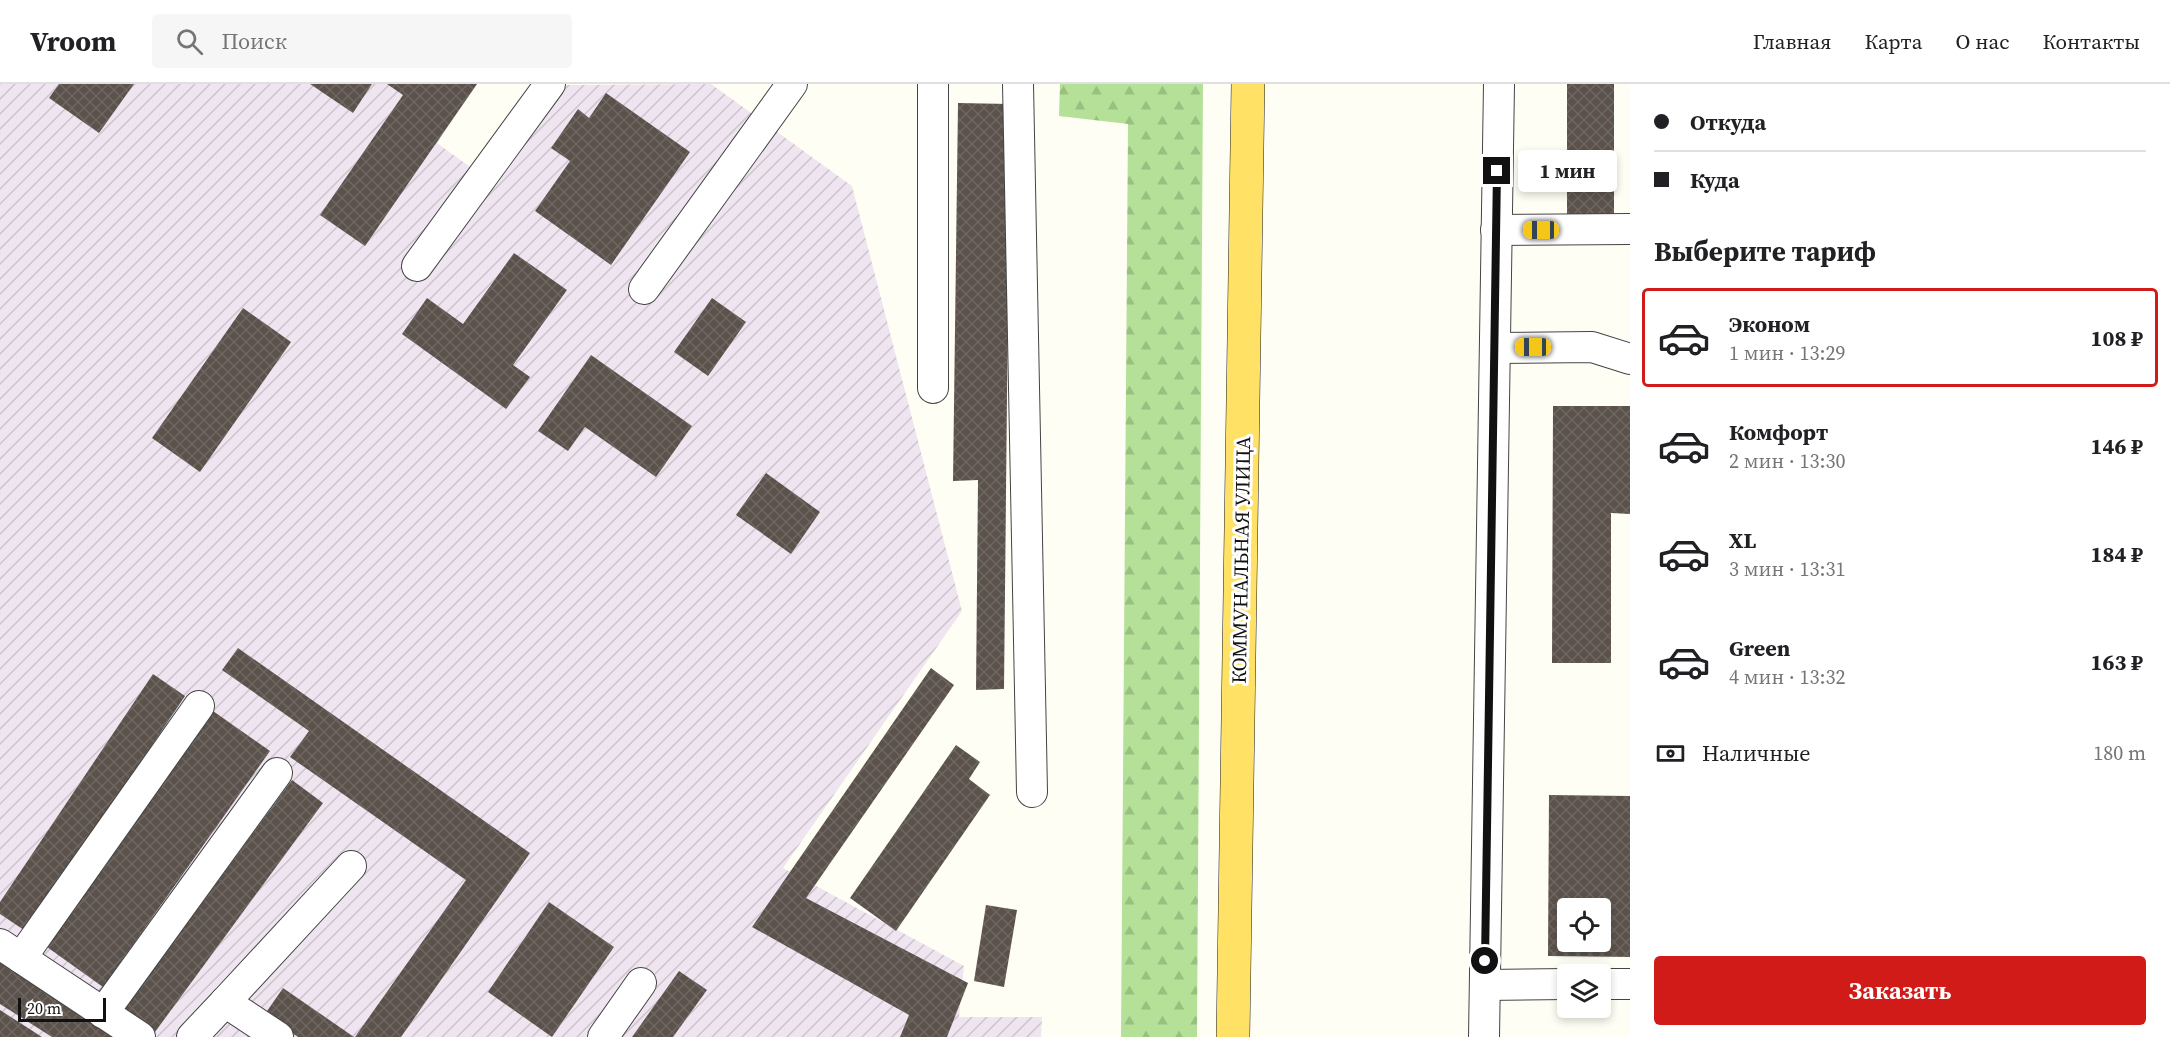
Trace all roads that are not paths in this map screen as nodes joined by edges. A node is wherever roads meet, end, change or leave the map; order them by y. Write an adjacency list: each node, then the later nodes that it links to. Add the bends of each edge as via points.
1 (550, 84): 9 (street)
2 (792, 84): 10 (street)
3 (933, 84): 13 (street)
4 (1018, 84): 16 (street)
5 (1248, 84): 30 (main road, КОММУНАЛЬНАЯ УЛИЦА)
6 (1499, 84): 8 (street)
7 (1630, 229): 8 (street)
8 (1496, 230): 11 (street)
9 (417, 266)
10 (644, 289)
11 (1495, 348): 12 (street, via 1592,347); 23 (street)
12 (1630, 359)
13 (933, 388)
14 (199, 706): 18 (street)
15 (277, 773): 25 (street)
16 (1032, 792)
17 (351, 866): 24 (street)
18 (11, 951): 25 (street)
19 (641, 983): 29 (street)
20 (1557, 984): 23 (street)
21 (1611, 984): 22 (street)
22 (1630, 984)
23 (1485, 985): 31 (street)
24 (225, 1002): 27 (street); 28 (street)
25 (103, 1013): 26 (street)
26 (140, 1037)
27 (192, 1037)
28 (278, 1037)
29 (603, 1037)
30 (1233, 1037)
31 (1484, 1037)

